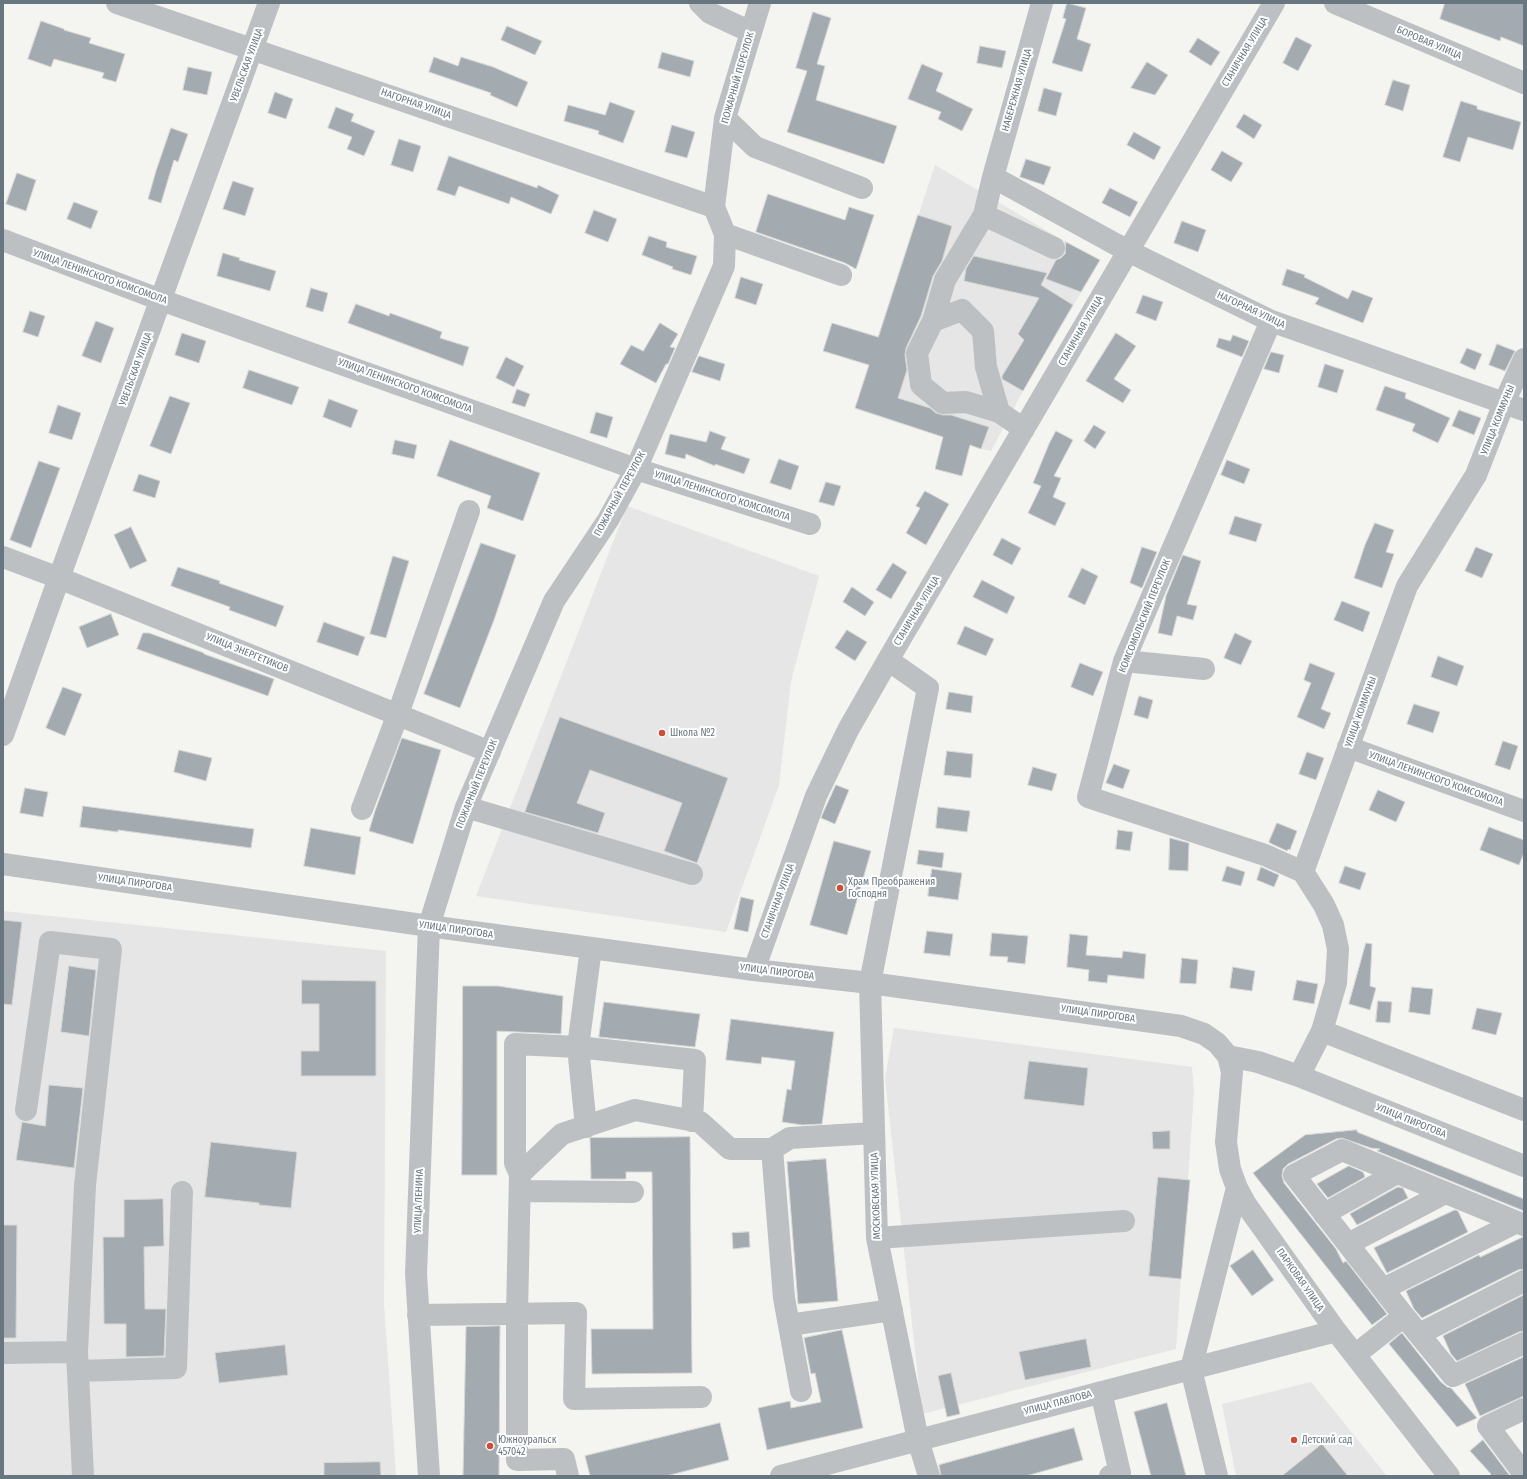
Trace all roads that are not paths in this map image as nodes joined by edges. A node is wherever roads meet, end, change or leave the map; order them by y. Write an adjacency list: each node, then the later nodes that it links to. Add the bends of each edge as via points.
1 (117, 3): 9 (street, НАГОРНАЯ УЛИЦА)
2 (269, 3): 9 (street, УВЕЛЬСКАЯ УЛИЦА)
3 (700, 3): 8 (street, via 710,13)
4 (760, 3): 8 (street, ПОЖАРНЫЙ ПЕРЕУЛОК)
5 (1042, 3): 12 (street, НАБЕРЕЖНАЯ УЛИЦА)
6 (1274, 3): 19 (street, СТАНИЧНАЯ УЛИЦА)
7 (1335, 3): 10 (street, БОРОВАЯ УЛИЦА)
8 (751, 32): 11 (street, ПОЖАРНЫЙ ПЕРЕУЛОК)
9 (254, 49): 14 (street, НАГОРНАЯ УЛИЦА); 21 (street, УВЕЛЬСКАЯ УЛИЦА)
10 (1524, 82)
11 (725, 118): 13 (street, via 756,147); 14 (street, ПОЖАРНЫЙ ПЕРЕУЛОК)
12 (993, 177): 15 (street, НАБЕРЕЖНАЯ УЛИЦА); 19 (street, НАГОРНАЯ УЛИЦА)
13 (862, 188)
14 (714, 207): 16 (street, ПОЖАРНЫЙ ПЕРЕУЛОК)
15 (984, 215): 18 (street); 22 (street, НАБЕРЕЖНАЯ УЛИЦА, via 945,280)
16 (725, 234): 20 (street); 29 (street, ПОЖАРНЫЙ ПЕРЕУЛОК, via 724,266)
17 (3, 240): 21 (street, УЛИЦА ЛЕНИНСКОГО КОМСОМОЛА)
18 (1054, 248)
19 (1128, 251): 23 (street, НАГОРНАЯ УЛИЦА); 28 (street, СТАНИЧНАЯ УЛИЦА)
20 (841, 275)
21 (161, 300): 29 (street, УЛИЦА ЛЕНИНСКОГО КОМСОМОЛА); 33 (street, УВЕЛЬСКАЯ УЛИЦА)
22 (933, 320): 27 (street, via 962,310 983,331 986,367); 27 (street, НАБЕРЕЖНАЯ УЛИЦА, via 917,353 921,385 943,403 966,402)
23 (1271, 321): 25 (street, НАГОРНАЯ УЛИЦА); 35 (street, КОМСОМОЛЬСКИЙ ПЕРЕУЛОК)
24 (1524, 360): 25 (street, УЛИЦА КОММУНЫ)
25 (1504, 403): 26 (street, НАГОРНАЯ УЛИЦА); 39 (street, УЛИЦА КОММУНЫ, via 1476,475 1407,586)
26 (1524, 410)
27 (999, 412): 28 (street, НАБЕРЕЖНАЯ УЛИЦА)
28 (1024, 428): 34 (street, СТАНИЧНАЯ УЛИЦА)
29 (636, 469): 31 (street, УЛИЦА ЛЕНИНСКОГО КОМСОМОЛА); 40 (street, ПОЖАРНЫЙ ПЕРЕУЛОК, via 608,520 554,601)
30 (469, 510): 37 (street)
31 (810, 524)
32 (3, 558): 33 (street, УЛИЦА ЭНЕРГЕТИКОВ)
33 (59, 578): 37 (street, УЛИЦА ЭНЕРГЕТИКОВ); 38 (street, УВЕЛЬСКАЯ УЛИЦА)
34 (888, 660): 49 (street, СТАНИЧНАЯ УЛИЦА, via 848,730 816,796); 50 (street, via 928,688)
35 (1124, 661): 36 (street); 45 (street, КОМСОМОЛЬСКИЙ ПЕРЕУЛОК, via 1088,797 1265,855)
36 (1204, 669)
37 (398, 714): 40 (street, УЛИЦА ЭНЕРГЕТИКОВ); 42 (street)
38 (3, 735)
39 (1348, 747): 43 (street, УЛИЦА ЛЕНИНСКОГО КОМСОМОЛА); 45 (street, УЛИЦА КОММУНЫ)
40 (490, 752): 41 (street, ПОЖАРНЫЙ ПЕРЕУЛОК)
41 (466, 807): 46 (street); 47 (street, ПОЖАРНЫЙ ПЕРЕУЛОК)
42 (362, 809)
43 (1524, 811)
44 (3, 864): 47 (street, УЛИЦА ПИРОГОВА)
45 (1303, 872): 51 (street, via 1333,924 1338,949 1336,983)
46 (692, 874)
47 (429, 926): 48 (street, УЛИЦА ПИРОГОВА); 77 (street, УЛИЦА ЛЕНИНА, via 416,1274)
48 (591, 948): 49 (street, УЛИЦА ПИРОГОВА); 52 (street)
49 (754, 970): 50 (street, УЛИЦА ПИРОГОВА)
50 (870, 983): 53 (street, УЛИЦА ПИРОГОВА, via 1181,1026 1204,1034 1217,1043); 59 (street, МОСКОВСКАЯ УЛИЦА)
51 (1322, 1031): 54 (street); 56 (street)
52 (578, 1047): 57 (street, via 695,1060); 58 (street); 63 (street, via 514,1044 515,1163)
53 (1228, 1056): 54 (street, УЛИЦА ПИРОГОВА, via 1258,1062); 64 (street, ПАРКОВАЯ УЛИЦА, via 1232,1072 1226,1142 1230,1169)
54 (1299, 1076): 61 (street, УЛИЦА ПИРОГОВА)
55 (26, 1110): 85 (street, via 50,942 112,949 85,1185)
56 (1524, 1110)
57 (692, 1120): 58 (street, via 635,1110); 60 (street, via 700,1122 730,1149)
58 (586, 1127): 63 (street, via 562,1134)
59 (874, 1133): 60 (street, via 790,1138); 71 (street, МОСКОВСКАЯ УЛИЦА)
60 (772, 1149): 79 (street, via 784,1298)
61 (1524, 1166)
62 (1397, 1173): 67 (street); 68 (street); 68 (street, via 1342,1150 1294,1175)
63 (520, 1183): 66 (street); 76 (street)
64 (1237, 1188): 80 (street, ПАРКОВАЯ УЛИЦА); 86 (street)
65 (182, 1192): 85 (street, via 176,1368)
66 (633, 1192)
67 (1444, 1193): 70 (street); 72 (street)
68 (1324, 1214): 72 (street)
69 (1124, 1221): 71 (street)
70 (1520, 1224): 74 (street)
71 (877, 1238): 75 (street, МОСКОВСКАЯ УЛИЦА)
72 (1348, 1244): 74 (street)
73 (1524, 1281): 81 (street)
74 (1384, 1289): 78 (street)
75 (892, 1310): 79 (street); 91 (street, МОСКОВСКАЯ УЛИЦА)
76 (517, 1314): 77 (street); 89 (street, via 576,1313 574,1399); 95 (street, via 517,1460 564,1459)
77 (418, 1315): 94 (street, УЛИЦА ЛЕНИНА)
78 (1404, 1316): 81 (street); 84 (street)
79 (789, 1325): 87 (street)
80 (1336, 1331): 84 (street, ПАРКОВАЯ УЛИЦА); 86 (street, УЛИЦА ПАВЛОВА)
81 (1419, 1334): 82 (street, via 1453,1376)
82 (1524, 1342)
83 (3, 1353): 85 (street)
84 (1354, 1355): 100 (street, ПАРКОВАЯ УЛИЦА)
85 (77, 1362): 93 (street)
86 (1190, 1368): 88 (street, УЛИЦА ПАВЛОВА); 99 (street)
87 (801, 1391)
88 (1101, 1392): 91 (street, УЛИЦА ПАВЛОВА); 98 (street, via 1120,1473)
89 (701, 1397)
90 (1524, 1409): 92 (street, via 1488,1426)
91 (918, 1440): 96 (street, УЛИЦА ПАВЛОВА); 97 (street, МОСКОВСКАЯ УЛИЦА)
92 (1524, 1474)
93 (83, 1476)
94 (429, 1476)
95 (568, 1476)
96 (781, 1476)
97 (929, 1476)
98 (1110, 1476)
99 (1217, 1476)
100 (1450, 1476)

